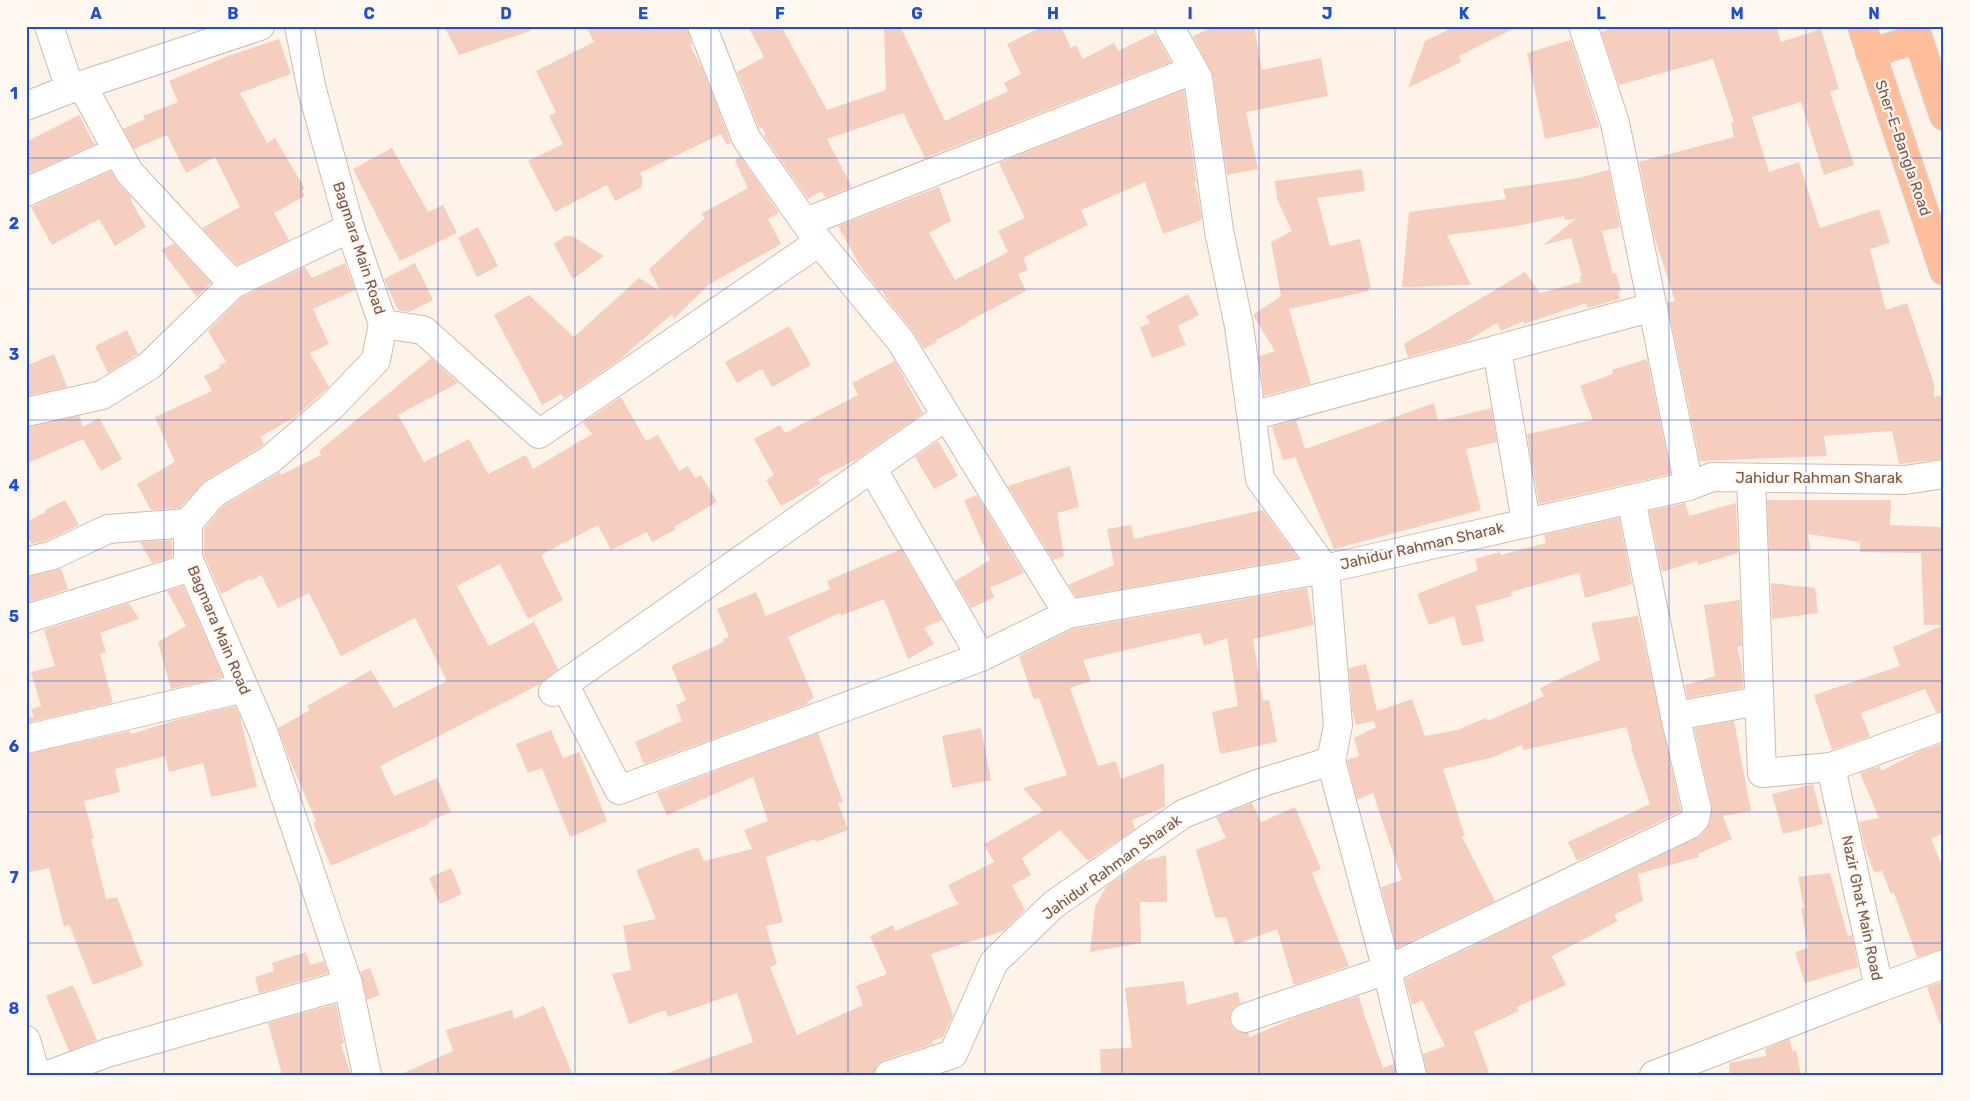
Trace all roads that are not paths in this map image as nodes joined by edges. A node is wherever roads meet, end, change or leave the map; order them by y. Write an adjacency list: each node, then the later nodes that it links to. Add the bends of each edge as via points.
1 (49, 26): 11 (street)
2 (260, 26): 11 (street)
3 (299, 26): 16 (street, Bagmara Main Road, via 312,90)
4 (702, 26): 17 (street, via 746,138)
5 (1169, 26): 10 (street)
6 (1583, 26): 20 (street, via 1615,123)
7 (1862, 26): 9 (highway, Sher-E-Bangla Road)
8 (1916, 33): 9 (highway); 13 (highway)
9 (1870, 52): 18 (highway, Sher-E-Bangla Road)
10 (1194, 70): 17 (street); 25 (street, via 1198,78 1219,231)
11 (76, 87): 12 (street); 14 (street)
12 (26, 106)
13 (1944, 116)
14 (118, 151): 15 (street); 19 (street, via 129,172)
15 (26, 192)
16 (350, 228): 19 (street); 21 (street, Bagmara Main Road)
17 (813, 232): 21 (street, via 539,434 423,330); 24 (street, via 900,340)
18 (1944, 271)
19 (233, 284): 23 (street, via 149,366 102,395)
20 (1652, 307): 22 (street); 29 (street)
21 (383, 324): 32 (street, Bagmara Main Road, via 376,360 332,406 271,458 212,494)
22 (1497, 350): 25 (street); 31 (street)
23 (26, 412)
24 (946, 416): 26 (street); 36 (street)
25 (1252, 416): 35 (street, via 1260,479)
26 (872, 468): 38 (street); 38 (street, via 559,688 619,790)
27 (1944, 474): 28 (street, Jahidur Rahman Sharak, via 1905,480)
28 (1751, 478): 29 (street, Jahidur Rahman Sharak, via 1712,478); 40 (street)
29 (1689, 486): 30 (street, Jahidur Rahman Sharak)
30 (1632, 499): 31 (street, Jahidur Rahman Sharak); 41 (street)
31 (1526, 522): 35 (street, Jahidur Rahman Sharak)
32 (188, 523): 33 (street, via 108,529 52,555); 34 (street, Bagmara Main Road, via 188,558)
33 (26, 562)
34 (192, 568): 37 (street); 39 (street, Bagmara Main Road)
35 (1324, 569): 36 (street); 44 (street, Jahidur Rahman Sharak, via 1338,725)
36 (1068, 614): 38 (street)
37 (26, 619)
38 (981, 657)
39 (244, 688): 43 (street); 48 (street, Bagmara Main Road, via 262,731)
40 (1759, 702): 41 (street); 45 (street, via 1762,773)
41 (1675, 716): 47 (street, via 1697,809 1689,825)
42 (1944, 726): 45 (street)
43 (26, 739)
44 (1331, 761): 47 (street); 52 (street, Jahidur Rahman Sharak, via 1257,784 1183,814 1053,905 994,962)
45 (1831, 767): 49 (street, Nazir Ghat Main Road)
46 (1944, 964): 49 (street)
47 (1387, 970): 50 (street); 57 (street)
48 (348, 984): 54 (street, via 107,1053); 55 (street, Bagmara Main Road)
49 (1879, 988): 58 (street, Nazir Ghat Main Road)
50 (1245, 1018)
51 (26, 1040): 53 (street)
52 (955, 1064): 56 (street, Jahidur Rahman Sharak)
53 (36, 1075)
54 (48, 1075)
55 (367, 1075)
56 (889, 1075)
57 (1412, 1075)
58 (1654, 1075)

